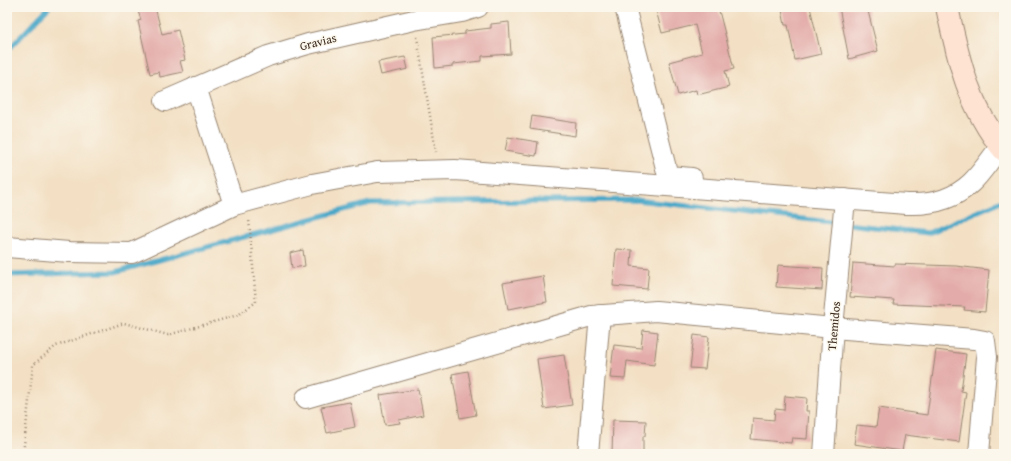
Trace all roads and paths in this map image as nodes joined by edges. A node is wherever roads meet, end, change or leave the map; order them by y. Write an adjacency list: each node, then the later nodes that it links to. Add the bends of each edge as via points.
1 (478, 7): 4 (street, Gravias, via 448,15)
2 (625, 7): 9 (street, via 668,176)
3 (947, 7): 7 (main road, via 956,50 968,88 986,124)
4 (413, 13): 5 (street, Gravias, via 268,56); 8 (path)
5 (196, 87): 6 (street, Gravias); 11 (street)
6 (165, 101)
7 (1002, 148): 10 (street, via 972,183 945,200 919,204)
8 (439, 170): 10 (street, via 594,181); 11 (street, via 377,172 312,184)
9 (785, 185)
10 (845, 205): 14 (street, Themidos)
11 (241, 210): 12 (street, via 132,253 68,252); 16 (path, via 251,241 256,302 238,315 168,335 124,323 56,346 33,365)
12 (7, 247)
13 (600, 315): 14 (street, via 656,311); 15 (street); 17 (street)
14 (834, 328): 18 (street, Themidos); 19 (street, via 985,341 987,357)
15 (306, 398)
16 (23, 454)
17 (588, 454)
18 (824, 454)
19 (979, 454)

